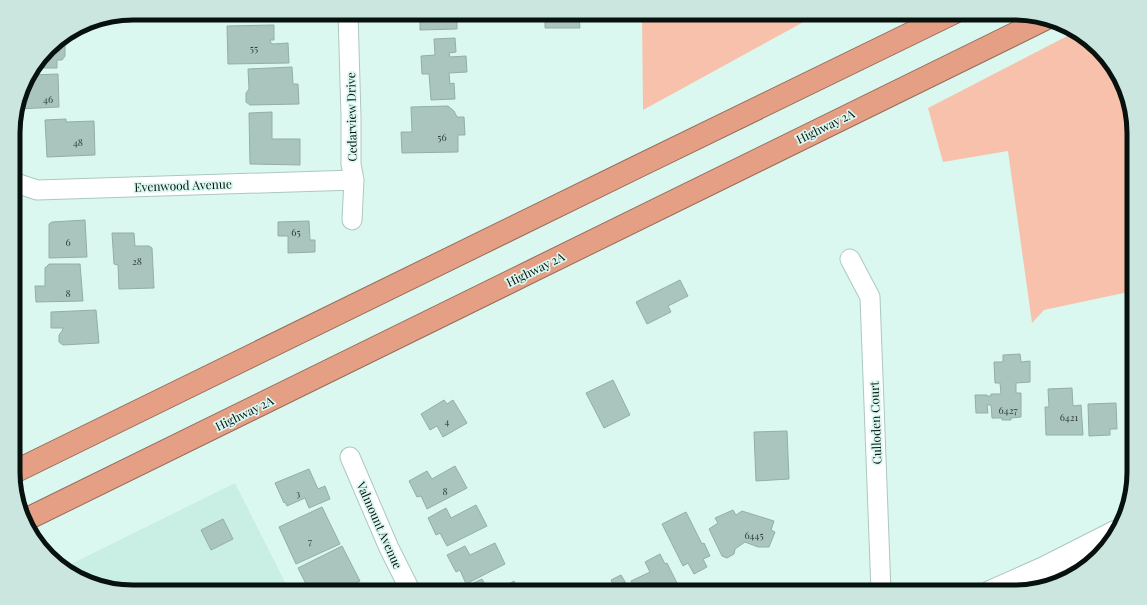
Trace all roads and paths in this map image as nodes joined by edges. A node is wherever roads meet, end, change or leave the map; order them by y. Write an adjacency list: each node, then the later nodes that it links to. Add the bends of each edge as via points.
1 (348, 20): 4 (street, Cedarview Drive)
2 (939, 20): 9 (highway)
3 (1037, 23): 10 (highway, Highway 2A)
4 (354, 180): 5 (street, Evenwood Avenue, via 37,190); 6 (street, Cedarview Drive)
5 (20, 184)
6 (352, 220)
7 (850, 259): 13 (street, Culloden Court, via 870,297)
8 (350, 458): 12 (street, Valmount Avenue)
9 (20, 469)
10 (30, 517)
11 (1105, 539): 14 (street)
12 (408, 585)
13 (882, 585)
14 (1006, 585)

